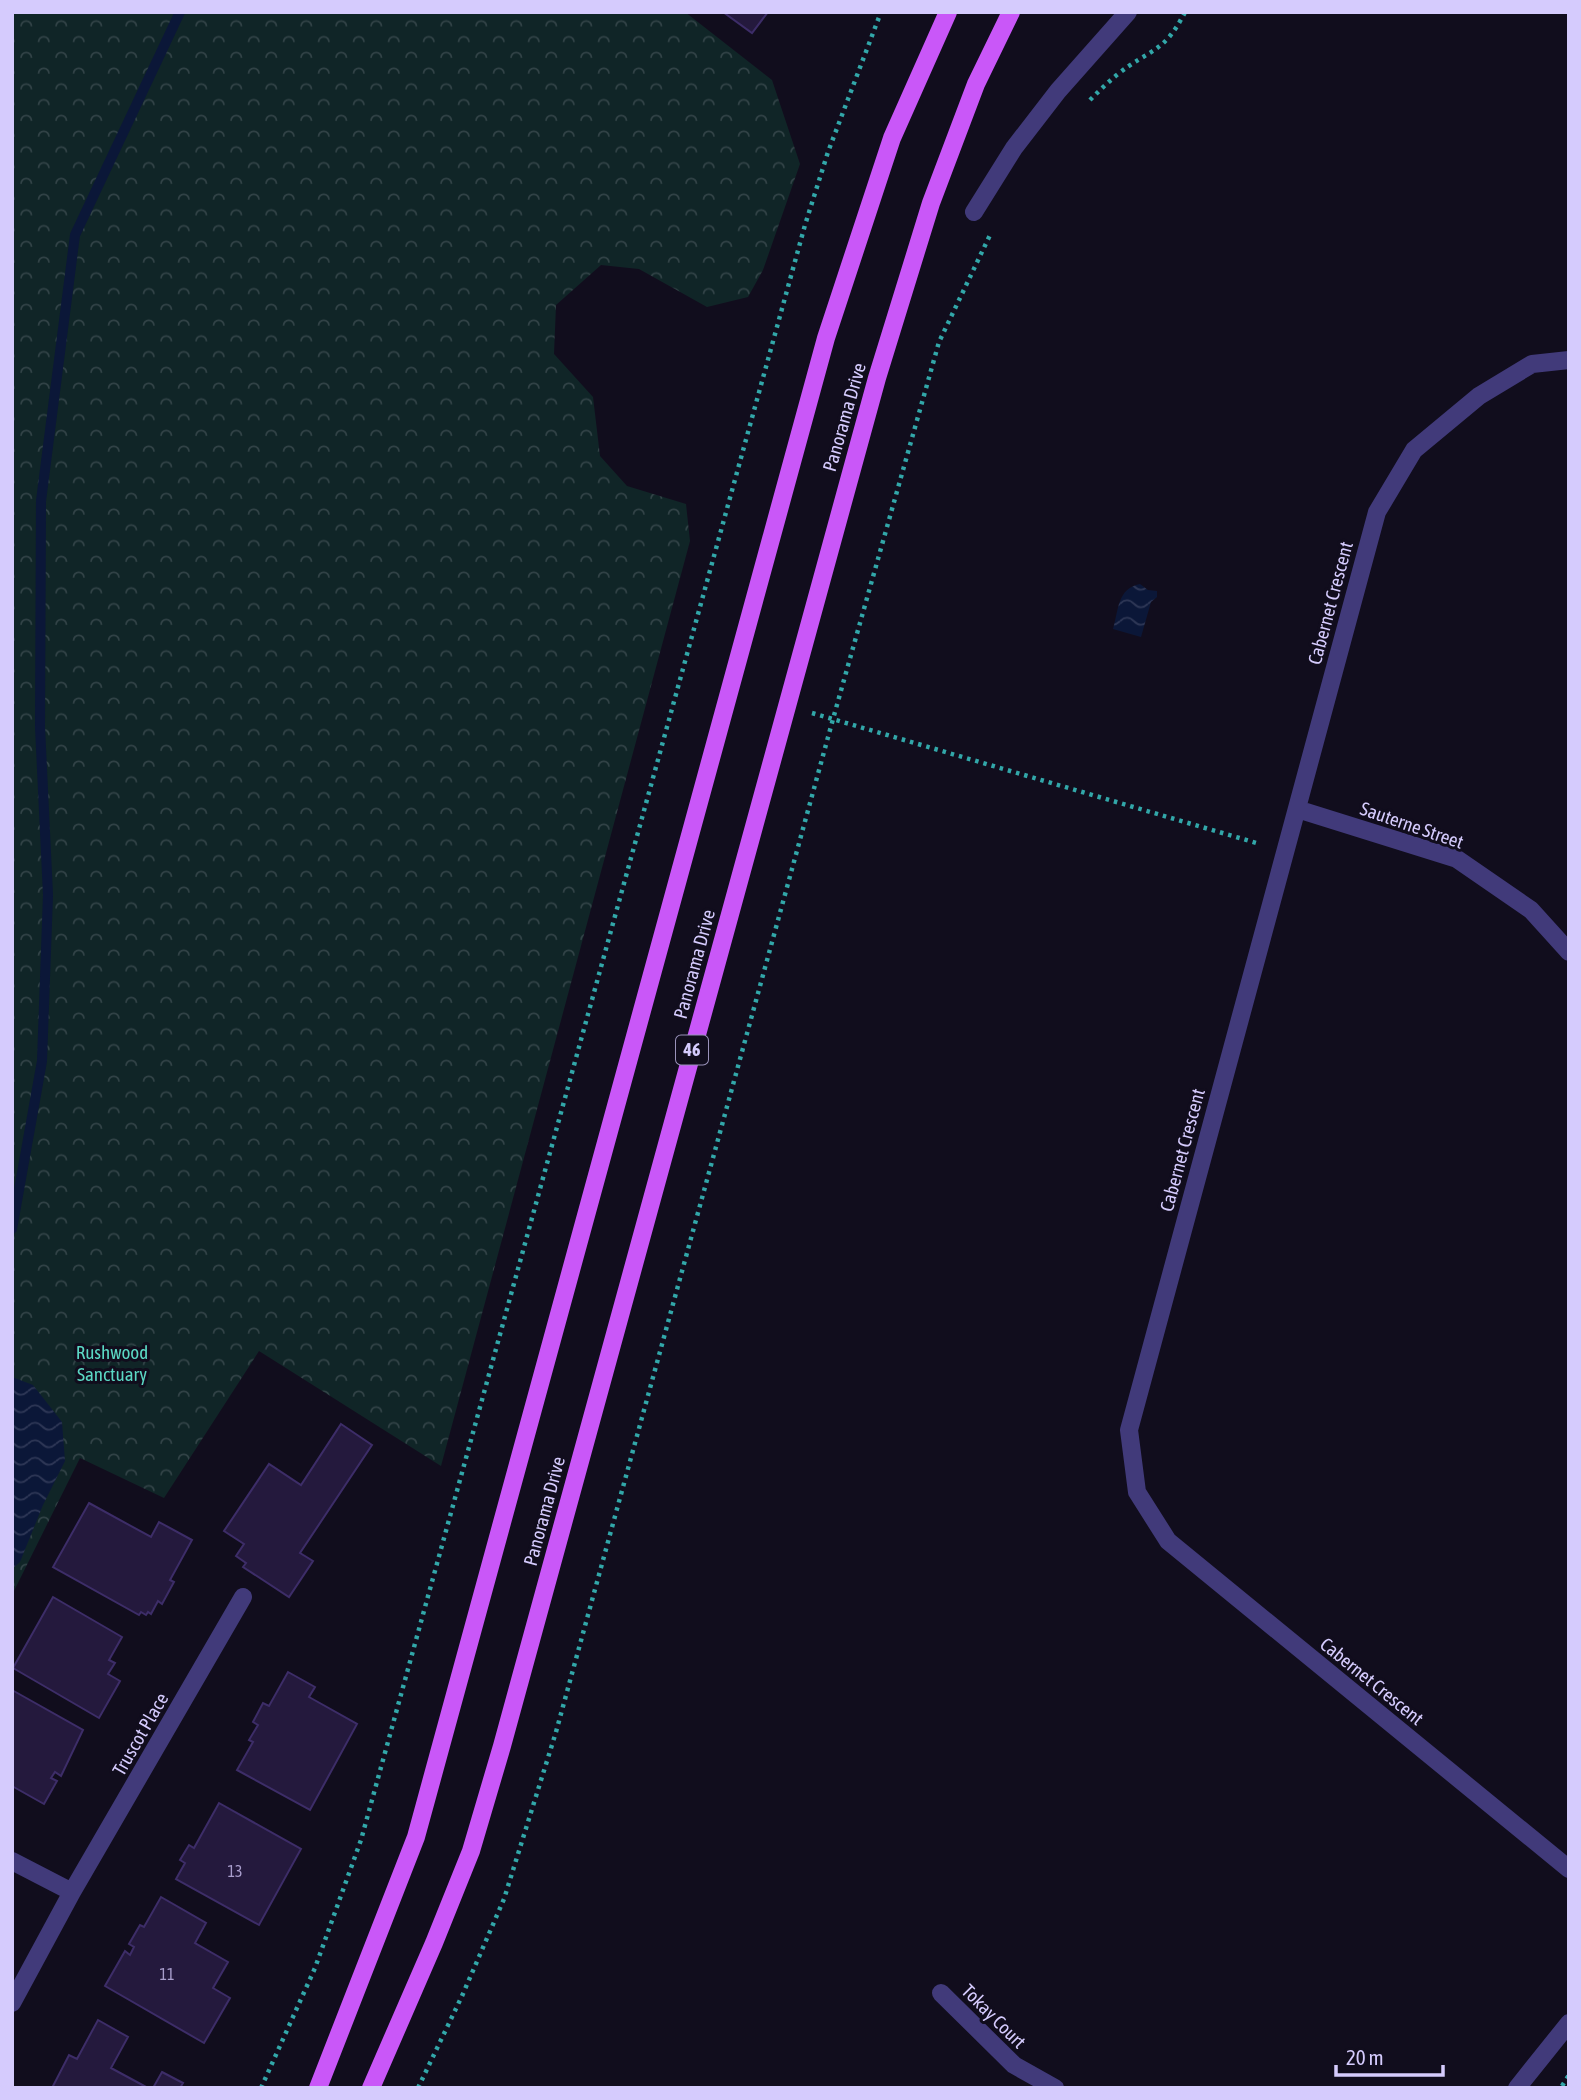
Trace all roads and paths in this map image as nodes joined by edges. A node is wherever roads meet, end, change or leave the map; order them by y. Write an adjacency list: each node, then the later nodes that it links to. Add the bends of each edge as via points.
1 (881, 12): 24 (path, via 805,225 361,1840 315,1968)
2 (948, 12): 25 (main road, Panorama Drive, via 892,138 826,338 419,1825)
3 (1011, 12): 10 (main road, Panorama Drive / 46, via 976,84 931,203)
4 (1128, 12): 7 (street, via 1014,148)
5 (1185, 12): 6 (path, via 1158,50 1119,73)
6 (1081, 110)
7 (974, 212)
8 (994, 228): 11 (path, via 939,342)
9 (1569, 360): 12 (street, Cabernet Crescent, via 1532,364 1479,396 1414,450 1377,512)
10 (786, 706): 11 (path); 26 (main road, Panorama Drive / 46, via 471,1851)
11 (833, 719): 13 (path); 27 (path, via 556,1732 504,1899)
12 (1297, 809): 13 (street, Cabernet Crescent); 14 (street, Sauterne Street, via 1457,859 1531,910)
13 (1284, 851): 17 (street, Cabernet Crescent, via 1129,1430 1137,1492 1168,1541)
14 (1569, 952)
15 (243, 1597): 18 (street, Truscot Place)
16 (12, 1861): 18 (street)
17 (1569, 1869)
18 (72, 1892): 20 (street, Truscot Place)
19 (941, 1993): 28 (street, Tokay Court, via 1014,2066)
20 (12, 2003)
21 (1569, 2023): 29 (street)
22 (1569, 2075): 23 (path)
23 (1562, 2086)
24 (261, 2088)
25 (318, 2088)
26 (370, 2088)
27 (418, 2088)
28 (1055, 2088)
29 (1517, 2088)

